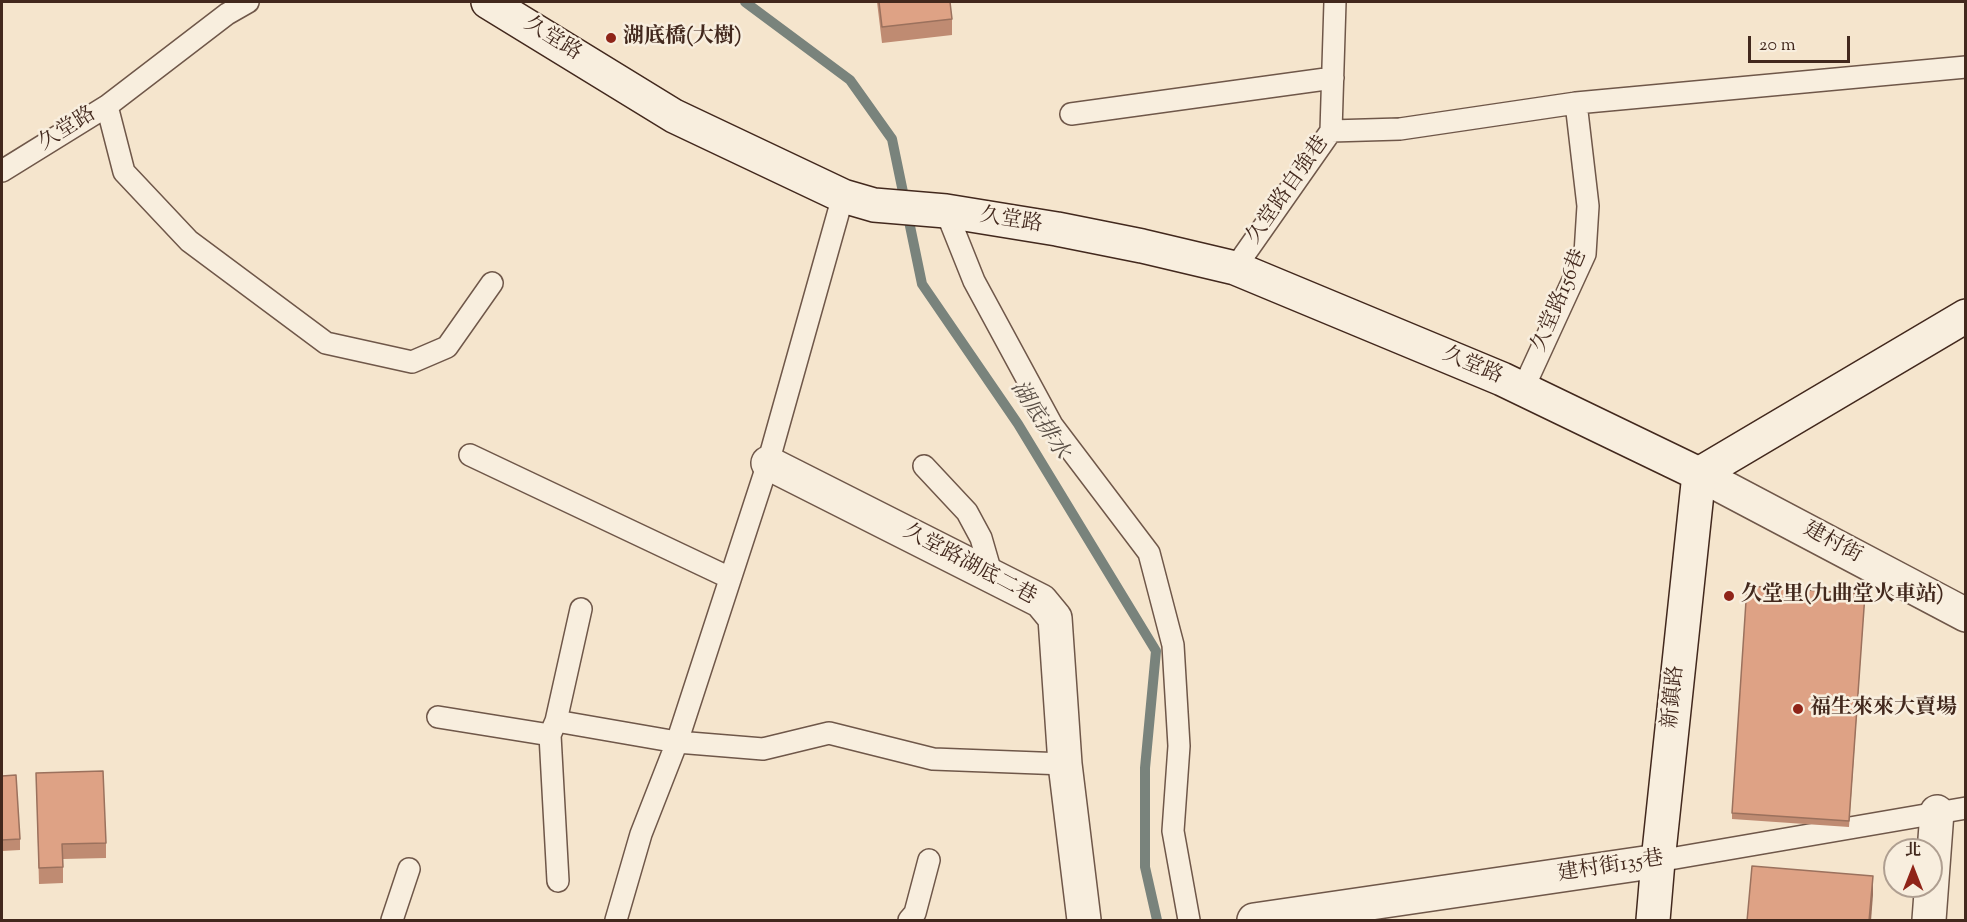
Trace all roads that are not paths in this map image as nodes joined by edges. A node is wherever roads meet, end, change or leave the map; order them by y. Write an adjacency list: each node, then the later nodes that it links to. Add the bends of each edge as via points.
1 (248, 2): 7 (lane, 久堂路)
2 (489, 2): 11 (street, 久堂路, via 674,116)
3 (1335, 2): 5 (lane, 久堂路自強巷)
4 (1965, 67): 6 (lane)
5 (1333, 78): 8 (lane); 9 (lane, 久堂路自強巷)
6 (1576, 103): 9 (lane, via 1400,129); 16 (lane, 久堂路156巷, via 1588,206 1585,254)
7 (107, 106): 10 (lane, 久堂路); 14 (lane, via 124,172 189,241 326,343 412,362 447,347)
8 (1071, 114)
9 (1331, 131): 13 (lane, 久堂路自強巷)
10 (2, 171)
11 (859, 201): 12 (street, 久堂路); 18 (lane)
12 (941, 211): 13 (street, 久堂路, via 1057,229); 38 (lane, via 1052,425 1149,553 1173,645 1179,746 1173,831)
13 (1235, 268): 16 (street, 久堂路)
14 (492, 283)
15 (1965, 316): 20 (street)
16 (1523, 389): 20 (street, 久堂路)
17 (470, 455): 22 (lane)
18 (768, 463): 21 (street, 久堂路湖底二巷); 22 (lane)
19 (924, 466): 21 (lane, via 967,512 981,537)
20 (1699, 474): 24 (street, 建村街); 31 (street, 新鎮路)
21 (992, 576): 28 (street, 久堂路湖底二巷, via 1041,601 1055,618)
22 (730, 578): 27 (lane)
23 (581, 609): 26 (lane)
24 (1965, 615)
25 (438, 717): 26 (lane)
26 (553, 728): 27 (lane); 33 (lane)
27 (677, 742): 28 (lane, via 763,749 829,733 933,759); 35 (lane, via 641,834)
28 (1065, 764): 37 (street, 久堂路湖底二巷)
29 (1951, 810): 31 (lane, 建村街135巷); 41 (street)
30 (929, 860): 36 (lane, via 915,913)
31 (1658, 861): 39 (street, 建村街135巷); 40 (street, 新鎮路)
32 (409, 869): 34 (lane)
33 (558, 881)
34 (392, 921)
35 (615, 921)
36 (909, 921)
37 (1084, 921)
38 (1189, 921)
39 (1254, 921)
40 (1653, 921)
41 (1929, 921)

